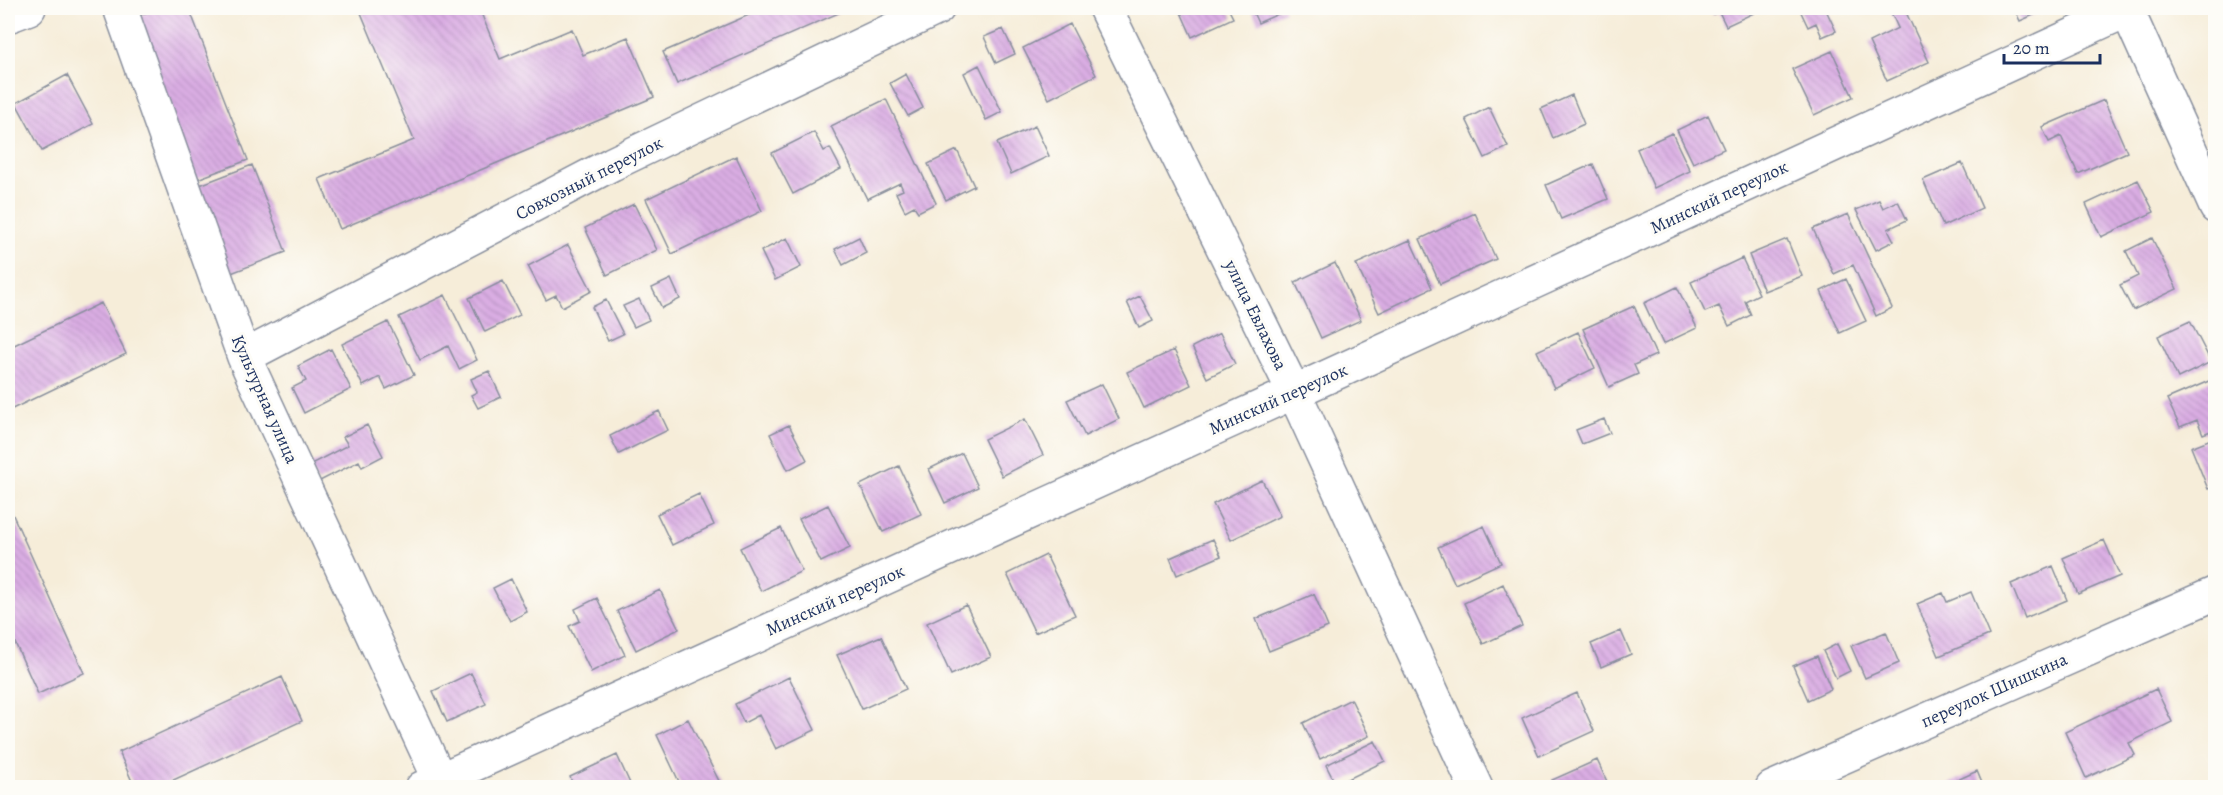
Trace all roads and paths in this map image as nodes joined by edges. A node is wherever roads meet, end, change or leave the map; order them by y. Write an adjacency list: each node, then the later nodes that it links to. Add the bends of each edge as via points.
1 (29, 8): 6 (street)
2 (120, 8): 8 (street, Культурная улица)
3 (938, 8): 8 (street, Совхозный переулок, via 612,164)
4 (1105, 8): 9 (street, улица Евлахова)
5 (2128, 8): 7 (street); 9 (street, Минский переулок)
6 (8, 16)
7 (2216, 207)
8 (244, 357): 11 (street, Культурная улица)
9 (1294, 392): 11 (street, Минский переулок); 12 (street, улица Евлахова)
10 (2216, 593): 13 (street, переулок Шишкина)
11 (430, 783)
12 (1476, 788)
13 (1772, 788)

